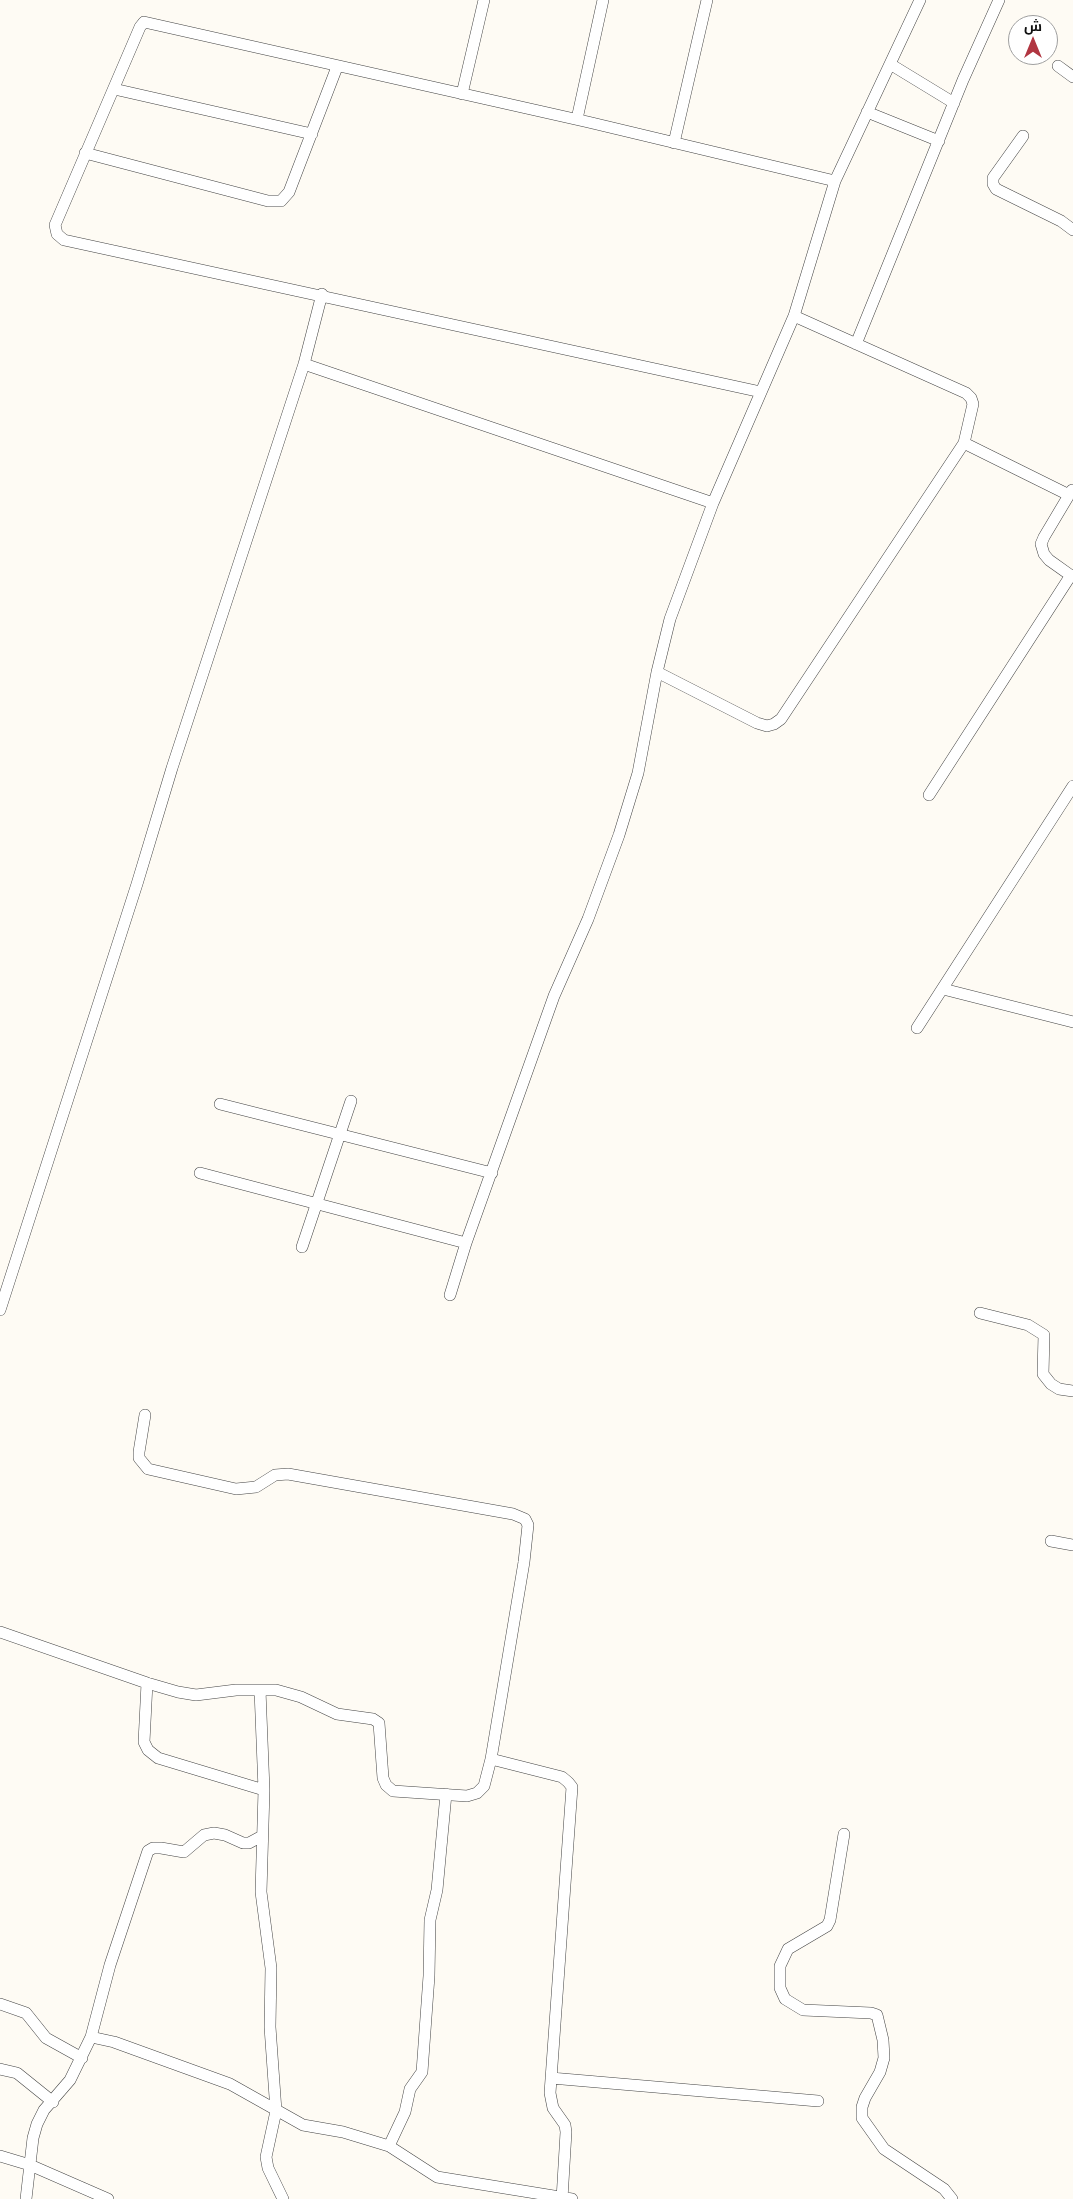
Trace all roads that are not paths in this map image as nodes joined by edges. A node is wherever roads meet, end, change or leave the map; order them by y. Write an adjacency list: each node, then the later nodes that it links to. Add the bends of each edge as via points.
1 (484, 0): 11 (street)
2 (603, 0): 14 (street)
3 (707, 0): 18 (street)
4 (920, 0): 6 (street)
5 (999, 0): 12 (street)
6 (890, 64): 12 (street); 13 (street)
7 (1058, 66): 9 (street)
8 (336, 67): 10 (street, via 144,22); 11 (street); 15 (street)
9 (1073, 77)
10 (114, 90): 15 (street); 19 (street)
11 (462, 94): 14 (street)
12 (954, 103): 17 (street)
13 (867, 112): 17 (street); 20 (street)
14 (577, 119): 18 (street)
15 (312, 134): 19 (street, via 289,192 281,201 275,202)
16 (1023, 136): 21 (street, via 992,184)
17 (939, 141): 24 (street)
18 (674, 142): 20 (street)
19 (85, 153): 22 (street, via 55,225 59,238)
20 (835, 181): 23 (street)
21 (1073, 230)
22 (322, 294): 25 (street); 26 (street)
23 (794, 316): 24 (street); 26 (street)
24 (856, 344): 27 (street, via 971,398 972,413)
25 (304, 364): 29 (street); 46 (street)
26 (761, 392): 29 (street)
27 (964, 443): 28 (street); 31 (street, via 781,719 767,726 757,723)
28 (1071, 491): 30 (street, via 1042,544 1049,560)
29 (713, 503): 31 (street, via 670,619)
30 (1072, 576): 33 (street)
31 (657, 672): 41 (street, via 638,773 619,835 588,919 554,996)
32 (1073, 786): 34 (street)
33 (929, 795)
34 (942, 989): 35 (street); 36 (street)
35 (1073, 1022)
36 (917, 1028)
37 (351, 1101): 39 (street)
38 (220, 1104): 39 (street)
39 (340, 1134): 41 (street); 42 (street)
40 (200, 1173): 42 (street)
41 (492, 1173): 43 (street)
42 (317, 1204): 43 (street); 44 (street)
43 (466, 1242): 45 (street)
44 (302, 1247)
45 (450, 1295)
46 (0, 1310)
47 (980, 1313): 48 (street, via 1038,1330 1044,1335 1044,1374 1059,1389)
48 (1073, 1391)
49 (145, 1415): 55 (street, via 139,1458 148,1469 236,1489 248,1489 276,1475 288,1474 513,1514 525,1519 528,1525 524,1562)
50 (1051, 1541): 51 (street)
51 (1073, 1545)
52 (0, 1632): 53 (street)
53 (147, 1683): 54 (street, via 196,1695); 56 (street, via 144,1742 148,1750 158,1758)
54 (260, 1690): 56 (street); 57 (street, via 288,1692 337,1714 377,1720 382,1778 386,1786 393,1791)
55 (491, 1759): 57 (street, via 484,1786 477,1793 467,1796); 64 (street, via 562,1777 572,1787)
56 (264, 1790): 59 (street)
57 (446, 1794): 68 (street, via 437,1890 430,1920 422,2072 410,2089 405,2112)
58 (844, 1834): 75 (street, via 827,1926 788,1949 780,1966 780,1988 785,1999 803,2010 870,2012 877,2015 884,2058 865,2098 862,2118 884,2149 944,2189)
59 (262, 1836): 61 (street, via 249,1844 214,1833 204,1835 184,1852 161,1848 148,1851 110,1965); 67 (street, via 261,1892 271,1968 270,2035)
60 (0, 2004): 62 (street, via 26,2013 46,2038)
61 (92, 2037): 62 (street); 67 (street, via 121,2044 230,2084)
62 (82, 2058): 66 (street)
63 (0, 2069): 66 (street, via 17,2073)
64 (551, 2078): 65 (street); 74 (street, via 550,2101 566,2132)
65 (818, 2101)
66 (53, 2102): 70 (street, via 44,2110 37,2124 32,2138)
67 (276, 2111): 68 (street, via 303,2126 343,2132); 73 (street, via 266,2158)
68 (389, 2146): 74 (street, via 437,2177)
69 (0, 2156): 70 (street)
70 (30, 2165): 71 (street); 72 (street)
71 (26, 2199)
72 (108, 2199)
73 (283, 2199)
74 (566, 2199)
75 (952, 2199)

